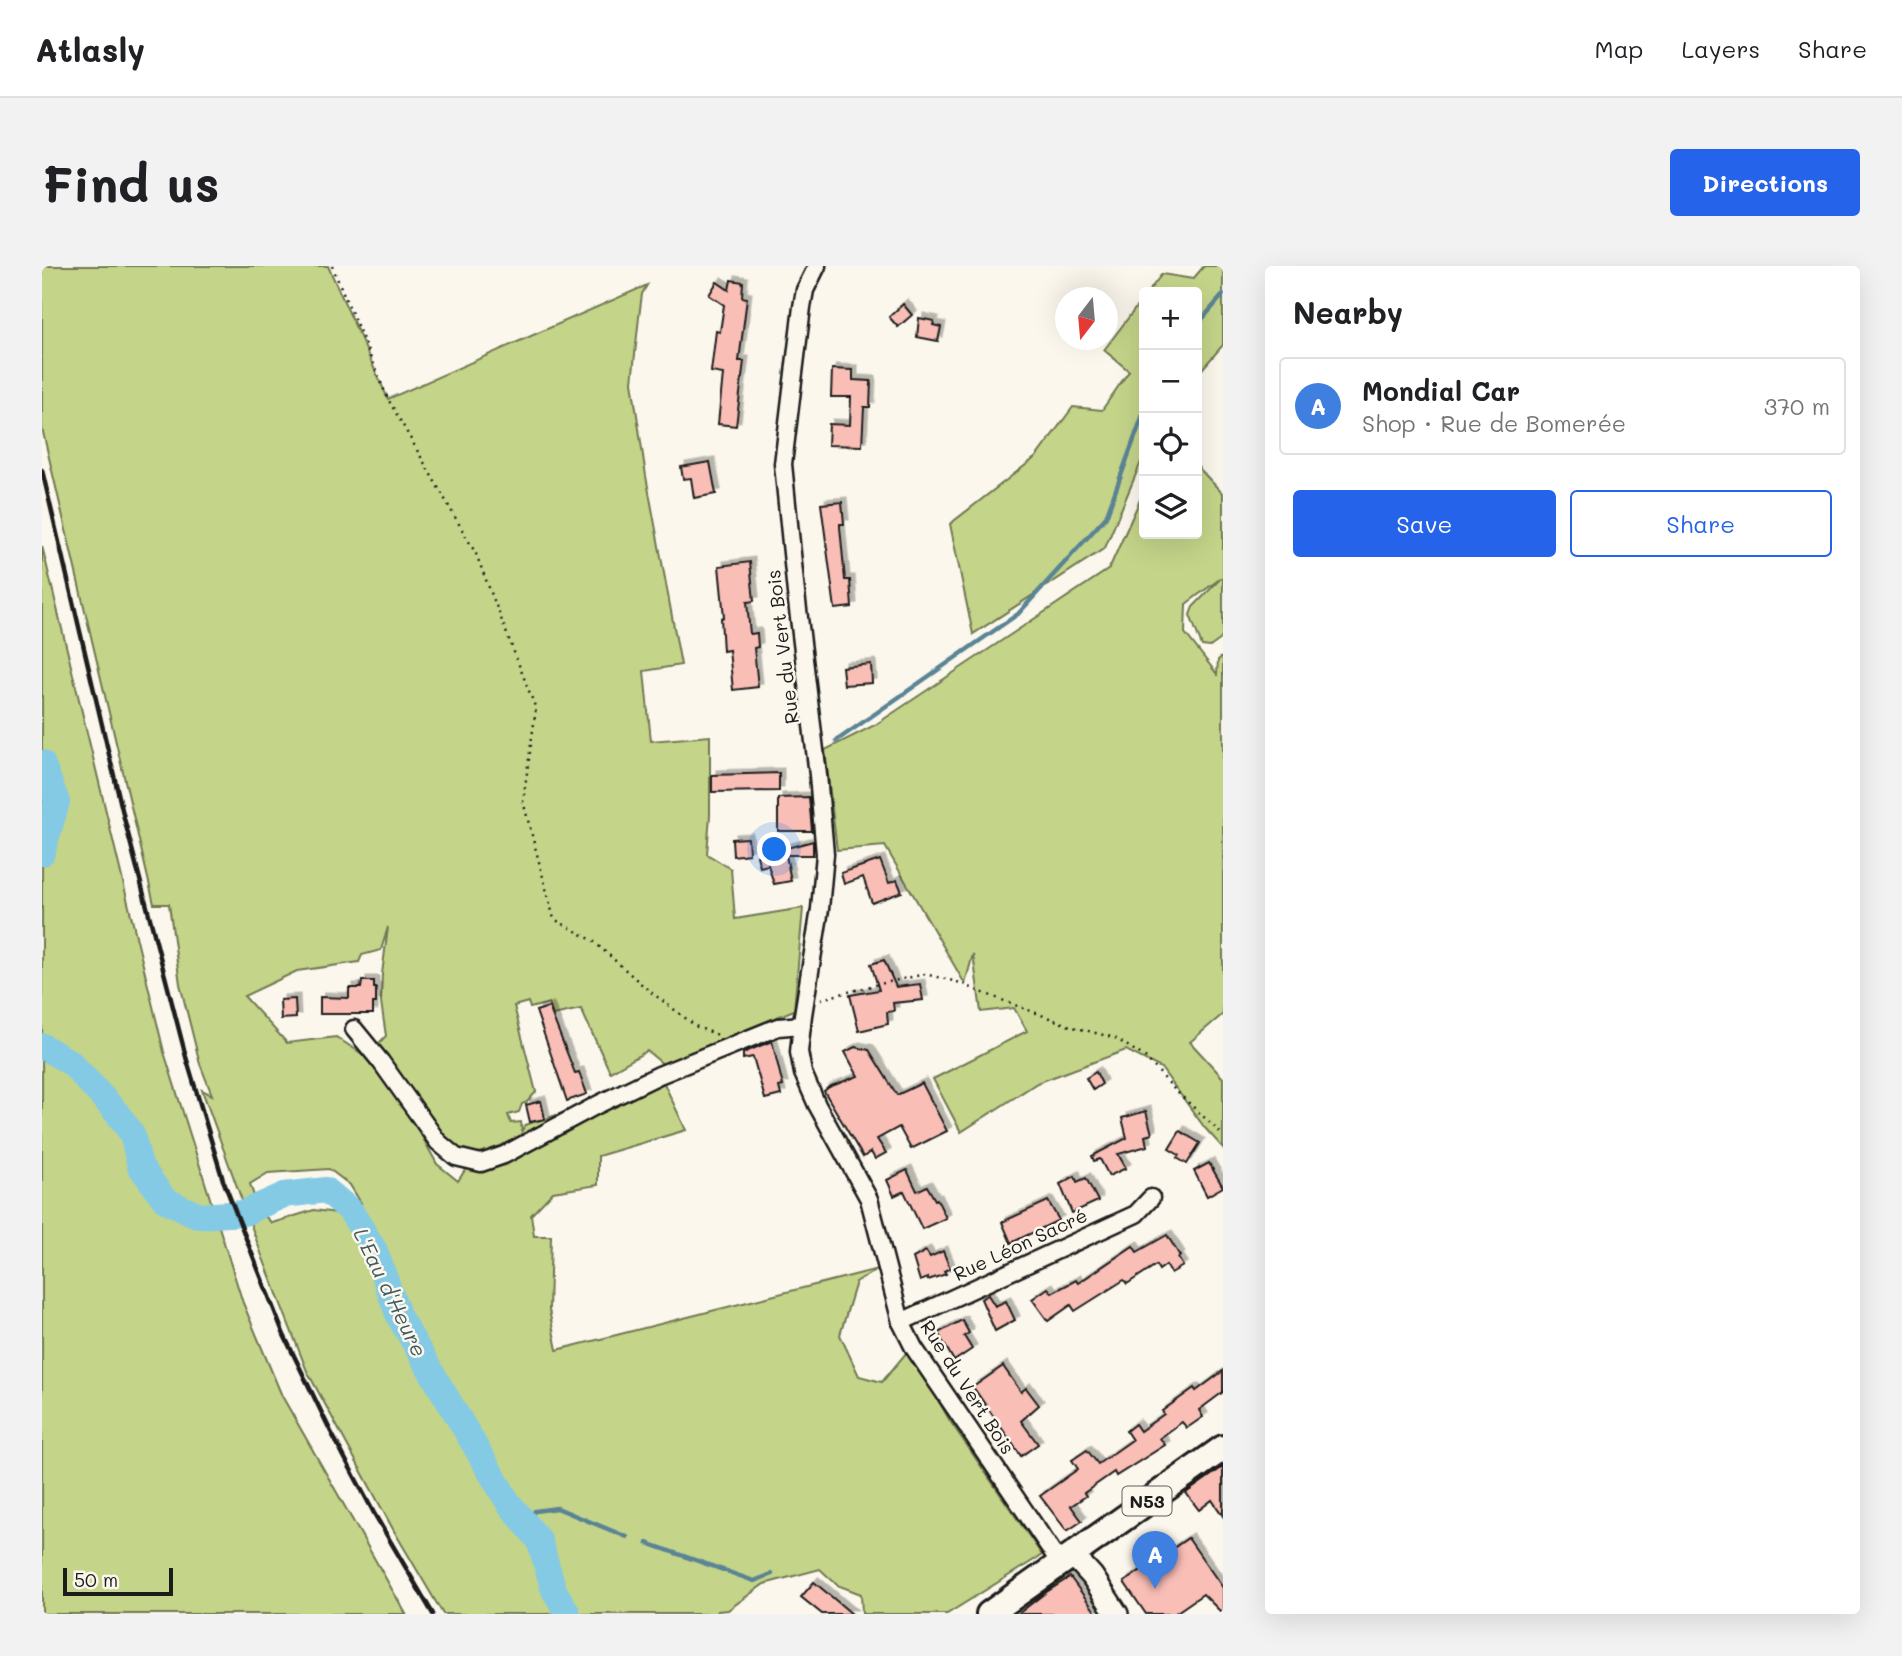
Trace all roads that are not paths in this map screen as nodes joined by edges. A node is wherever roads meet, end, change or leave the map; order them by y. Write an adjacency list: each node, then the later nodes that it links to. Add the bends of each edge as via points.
1 (817, 266): 2 (street, Rue du Vert Bois, via 802,307 783,464 825,854)
2 (802, 1025): 3 (street, via 778,1027 659,1075 481,1163 456,1157 438,1142); 5 (street, Rue du Vert Bois, via 799,1052 803,1073 869,1199)
3 (354, 1029)
4 (1151, 1198): 5 (street, Rue Léon Sacré, via 1136,1214)
5 (901, 1322): 7 (street, Rue du Vert Bois, via 914,1348)
6 (1223, 1448): 7 (main road, N53)
7 (1066, 1559): 8 (main road, N53); 9 (main road, via 1092,1576)
8 (989, 1614)
9 (1117, 1614)

